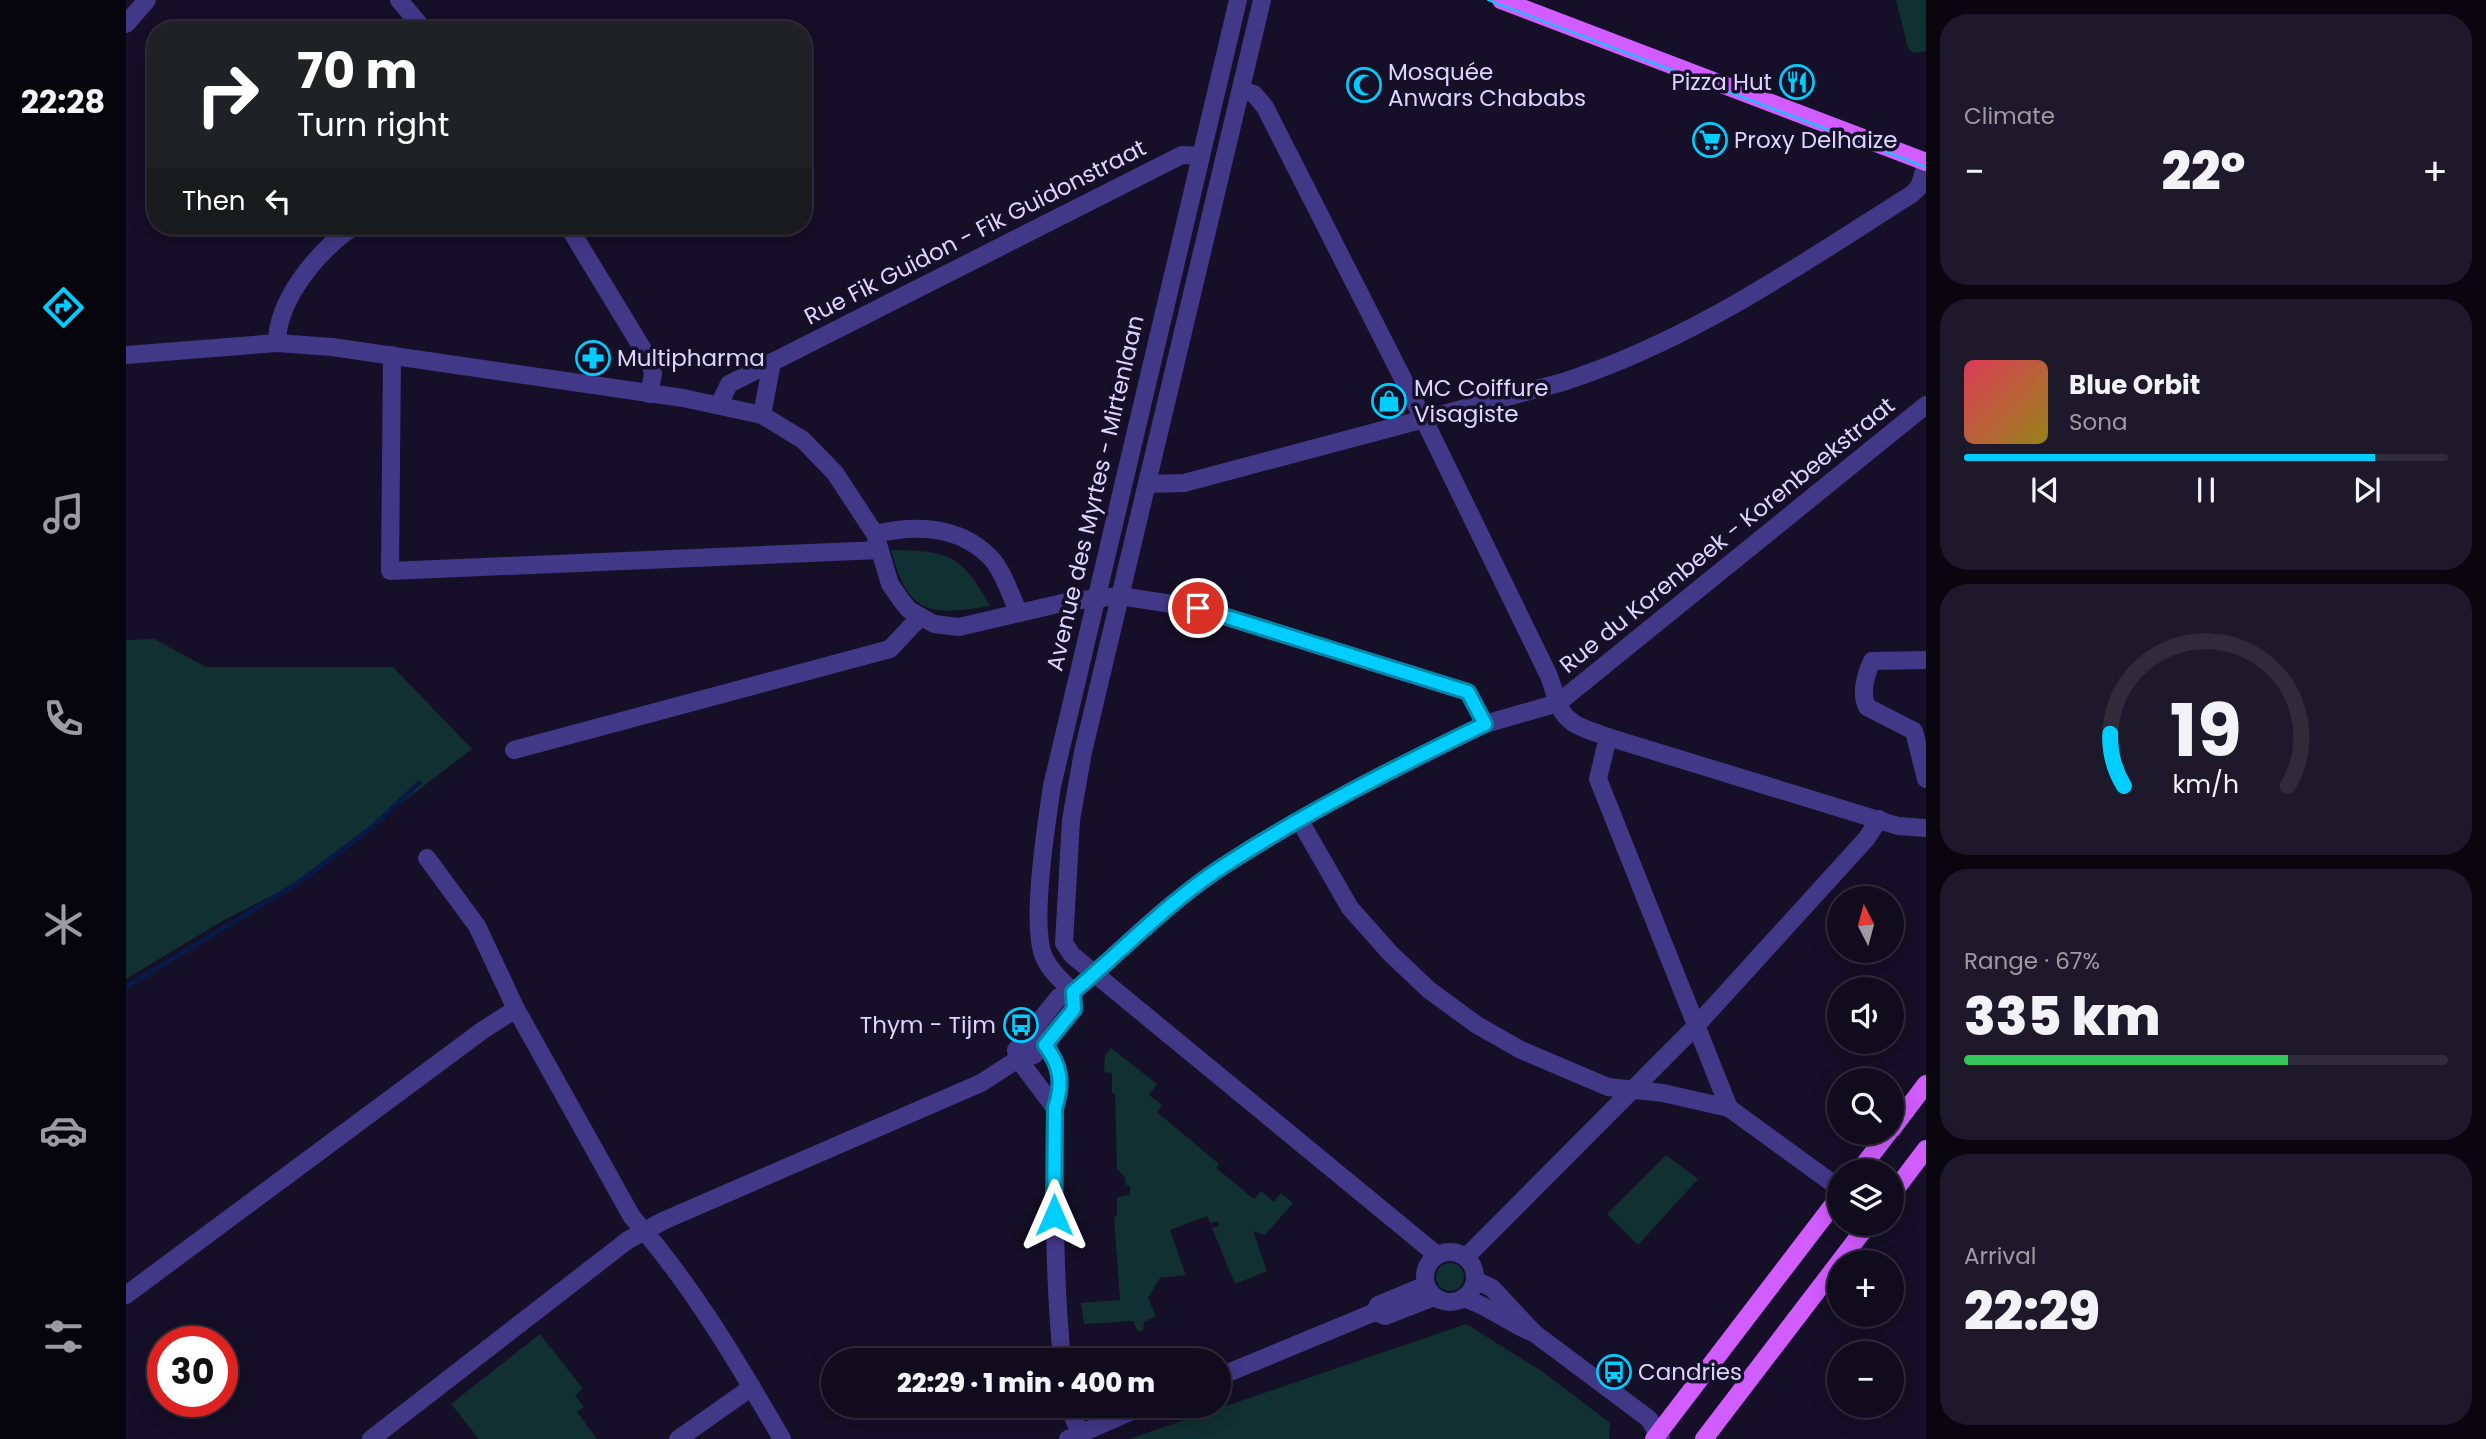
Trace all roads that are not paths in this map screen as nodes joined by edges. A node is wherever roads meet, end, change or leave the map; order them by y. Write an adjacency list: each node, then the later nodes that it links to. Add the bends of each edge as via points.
1 (147, 0): 7 (street)
2 (399, 0): 6 (street)
3 (1238, 0): 9 (street, Avenue des Myrtes - Mirtenlaan)
4 (1262, 0): 8 (street, Avenue des Myrtes - Mirtenlaan)
5 (1502, 0): 10 (main road)
6 (416, 21)
7 (126, 24)
8 (1242, 90): 21 (street, via 1254,94 1265,107); 22 (street, Avenue des Myrtes - Mirtenlaan)
9 (1201, 156): 16 (street, Rue Fik Guidon - Fik Guidonstraat, via 1182,155); 25 (street, Avenue des Myrtes - Mirtenlaan)
10 (1926, 163): 21 (street, via 1912,194 1690,330 1585,375)
11 (344, 235): 13 (street, via 300,282 281,313)
12 (573, 235): 17 (street, via 650,361)
13 (277, 343): 14 (street); 15 (street)
14 (126, 355)
15 (392, 355): 17 (street); 23 (street, via 390,572)
16 (772, 362): 18 (street, Rue Fik Guidon - Fik Guidonstraat, via 729,384); 20 (street)
17 (649, 394): 18 (street)
18 (719, 405): 20 (street)
19 (1926, 405): 29 (street, Rue du Korenbeek - Korenbeekstraat)
20 (762, 415): 23 (street, via 820,455)
21 (1424, 420): 22 (street, via 1184,483); 29 (street, via 1549,676)
22 (1147, 484): 24 (street, Avenue des Myrtes - Mirtenlaan)
23 (878, 542): 26 (street, via 899,528 927,527 964,540 989,555); 27 (street, via 890,584)
24 (1120, 596): 25 (street); 30 (street, via 1198,608 1468,692); 38 (street, Avenue des Myrtes - Mirtenlaan, via 1076,790 1066,883 1064,943)
25 (1095, 598): 26 (street); 39 (street, Avenue des Myrtes - Mirtenlaan, via 1052,786 1041,897 1040,947 1045,960)
26 (1019, 613): 27 (street, via 959,627)
27 (920, 617): 32 (street, via 890,649)
28 (1926, 660): 33 (street, via 1872,661 1864,700 1867,706 1914,731)
29 (1558, 704): 30 (street); 31 (street, via 1563,717 1576,726)
30 (1485, 724): 35 (street)
31 (1608, 737): 34 (street); 41 (street, via 1598,779)
32 (514, 750)
33 (1926, 779)
34 (1879, 819): 36 (street); 41 (street, via 1867,838)
35 (1300, 821): 38 (street, via 1194,887); 45 (street, via 1350,908 1429,990 1521,1050 1608,1087)
36 (1926, 828)
37 (427, 858): 40 (street, via 477,926)
38 (1095, 973): 39 (street); 57 (street, Avenue des Myrtes - Mirtenlaan)
39 (1073, 992): 42 (street, via 1074,1009); 43 (street, via 1059,997)
40 (516, 1009): 55 (street); 61 (street)
41 (1695, 1027): 45 (street); 47 (street)
42 (1045, 1045): 43 (street); 46 (street, via 1060,1066)
43 (1020, 1050): 46 (street); 55 (street, via 981,1083)
44 (1926, 1084): 48 (main road)
45 (1634, 1090): 47 (street); 58 (street)
46 (1055, 1108): 64 (street, via 1055,1282)
47 (1729, 1108): 53 (street)
48 (1904, 1112)
49 (1879, 1145): 51 (main road)
50 (1926, 1149): 52 (main road)
51 (1868, 1159)
52 (1904, 1178)
53 (1827, 1179)
54 (1827, 1213): 70 (main road)
55 (644, 1231): 66 (street); 71 (street)
56 (1859, 1236): 74 (main road)
57 (1437, 1255): 58 (street, via 1452,1251); 60 (street, via 1426,1268)
58 (1466, 1257): 59 (street, via 1474,1267)
59 (1475, 1280): 62 (street); 63 (street, via 1492,1289)
60 (1430, 1291): 62 (street, via 1449,1302); 65 (street, via 1385,1316 1375,1312)
61 (126, 1295)
62 (1463, 1298): 63 (street)
63 (1534, 1333): 70 (street, via 1649,1419)
64 (1061, 1348)
65 (1231, 1372)
66 (752, 1387): 72 (street); 73 (street)
67 (1071, 1418): 69 (street)
68 (1116, 1418): 69 (street)
69 (1074, 1436)
70 (1658, 1437)
71 (370, 1439)
72 (678, 1439)
73 (782, 1439)
74 (1704, 1439)

